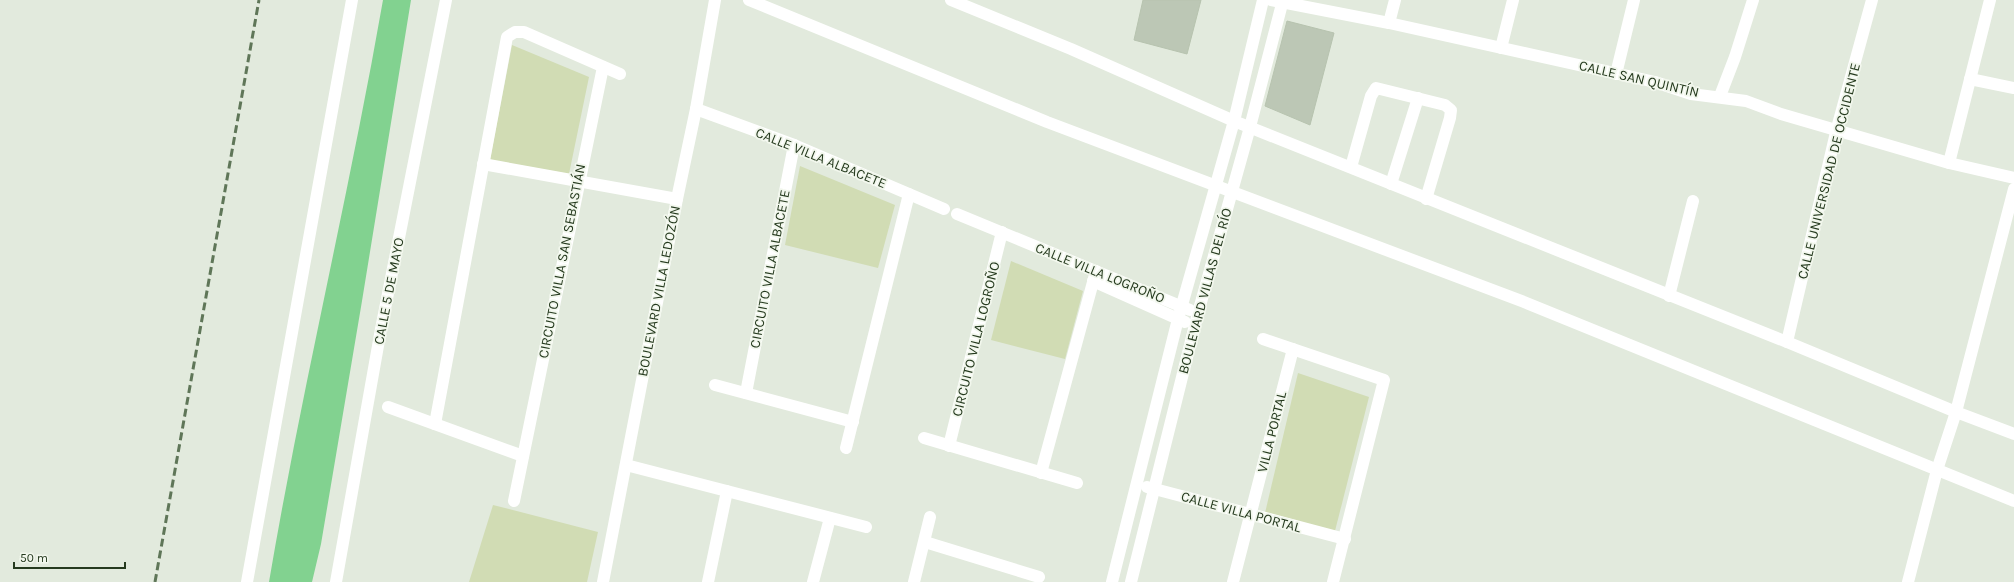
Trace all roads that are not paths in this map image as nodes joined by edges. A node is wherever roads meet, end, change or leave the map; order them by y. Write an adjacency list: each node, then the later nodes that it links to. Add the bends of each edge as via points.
1 (352, 0): 81 (street)
2 (446, 0): 82 (street, CALLE 5 DE MAYO, via 381,329)
3 (715, 0): 23 (street, BOULEVARD VILLA LEDOZÓN)
4 (749, 0): 34 (street, via 1047,122)
5 (951, 0): 24 (street, via 1071,49)
6 (1263, 0): 24 (street, BOULEVARD VILLAS DEL RÍO)
7 (1395, 0): 14 (street)
8 (1513, 0): 15 (street)
9 (1634, 0): 18 (street)
10 (1753, 0): 21 (street)
11 (1872, 0): 26 (street, CALLE UNIVERSIDAD DE OCCIDENTE)
12 (1990, 0): 19 (street)
13 (1279, 1): 14 (street, CALLE SAN QUINTÍN); 25 (street, BOULEVARD VILLAS DEL RÍO)
14 (1389, 23): 15 (street, CALLE SAN QUINTÍN)
15 (1501, 48): 18 (street, CALLE SAN QUINTÍN)
16 (603, 67): 17 (street); 29 (street, via 524,32 511,33 506,40); 32 (street, CIRCUITO VILLA SAN SEBASTIÁN)
17 (620, 74)
18 (1616, 74): 21 (street, CALLE SAN QUINTÍN, via 1655,82 1691,94)
19 (1970, 79): 20 (street); 28 (street)
20 (2014, 88)
21 (1720, 96): 26 (street, CALLE SAN QUINTÍN, via 1746,100 1781,114)
22 (1418, 98): 30 (street, via 1376,88 1371,96); 33 (street); 39 (street, via 1445,105 1451,110)
23 (696, 109): 27 (street, CALLE VILLA ALBACETE); 38 (street, BOULEVARD VILLA LEDOZÓN)
24 (1234, 121): 25 (street); 34 (street, BOULEVARD VILLAS DEL RÍO)
25 (1250, 127): 30 (street); 36 (street, BOULEVARD VILLAS DEL RÍO)
26 (1837, 128): 28 (street, CALLE SAN QUINTÍN); 51 (street, CALLE UNIVERSIDAD DE OCCIDENTE)
27 (794, 145): 37 (street, CALLE VILLA ALBACETE); 54 (street, CIRCUITO VILLA ALBACETE)
28 (1949, 162): 31 (street, CALLE SAN QUINTÍN)
29 (482, 164): 32 (street); 58 (street)
30 (1351, 167): 33 (street)
31 (2014, 178)
32 (578, 182): 38 (street); 63 (street, CIRCUITO VILLA SAN SEBASTIÁN)
33 (1391, 184): 39 (street)
34 (1215, 185): 36 (street); 46 (street, BOULEVARD VILLAS DEL RÍO)
35 (2014, 189): 56 (street)
36 (1232, 191): 47 (street, BOULEVARD VILLAS DEL RÍO); 65 (street, via 1524,302)
37 (909, 194): 41 (street, CALLE VILLA ALBACETE); 57 (street)
38 (677, 199): 64 (street, BOULEVARD VILLA LEDOZÓN)
39 (1426, 199): 45 (street)
40 (1693, 201): 45 (street)
41 (944, 209)
42 (957, 214): 43 (street)
43 (1002, 232): 44 (street, CALLE VILLA LOGROÑO); 61 (street, CIRCUITO VILLA LOGROÑO)
44 (1094, 276): 46 (street, CALLE VILLA LOGROÑO); 48 (street); 66 (street)
45 (1669, 296): 51 (street)
46 (1182, 307): 47 (street, CALLE VILLA LOGROÑO); 48 (street, BOULEVARD VILLAS DEL RÍO)
47 (1198, 313): 49 (street, BOULEVARD VILLAS DEL RÍO)
48 (1178, 319): 49 (street); 68 (street, BOULEVARD VILLAS DEL RÍO)
49 (1195, 327): 69 (street, BOULEVARD VILLAS DEL RÍO)
50 (1263, 338): 52 (street)
51 (1788, 342): 56 (street)
52 (1294, 349): 73 (street, VILLA PORTAL); 77 (street, via 1384,380)
53 (715, 385): 54 (street)
54 (746, 393): 57 (street)
55 (388, 407): 58 (street)
56 (1956, 412): 59 (street); 65 (street)
57 (853, 422): 62 (street)
58 (435, 424): 63 (street)
59 (2014, 434)
60 (924, 438): 61 (street)
61 (949, 446): 66 (street)
62 (846, 448)
63 (523, 456): 71 (street, CIRCUITO VILLA SAN SEBASTIÁN)
64 (626, 465): 70 (street); 83 (street, BOULEVARD VILLA LEDOZÓN)
65 (1937, 470): 72 (street); 91 (street)
66 (1041, 473): 67 (street)
67 (1077, 483)
68 (1138, 484): 69 (street, CALLE VILLA PORTAL); 87 (street, BOULEVARD VILLAS DEL RÍO)
69 (1154, 489): 73 (street, CALLE VILLA PORTAL); 88 (street, BOULEVARD VILLAS DEL RÍO)
70 (727, 491): 74 (street); 84 (street)
71 (514, 501)
72 (2014, 501)
73 (1251, 515): 77 (street, CALLE VILLA PORTAL); 89 (street, VILLA PORTAL)
74 (830, 518): 76 (street); 85 (street)
75 (930, 518): 78 (street)
76 (866, 527)
77 (1344, 539): 90 (street)
78 (925, 542): 79 (street); 86 (street)
79 (1017, 576): 80 (street)
80 (1039, 577)
81 (247, 582)
82 (336, 582)
83 (603, 582)
84 (708, 582)
85 (813, 582)
86 (914, 582)
87 (1112, 582)
88 (1131, 582)
89 (1233, 582)
90 (1334, 582)
91 (1908, 582)

